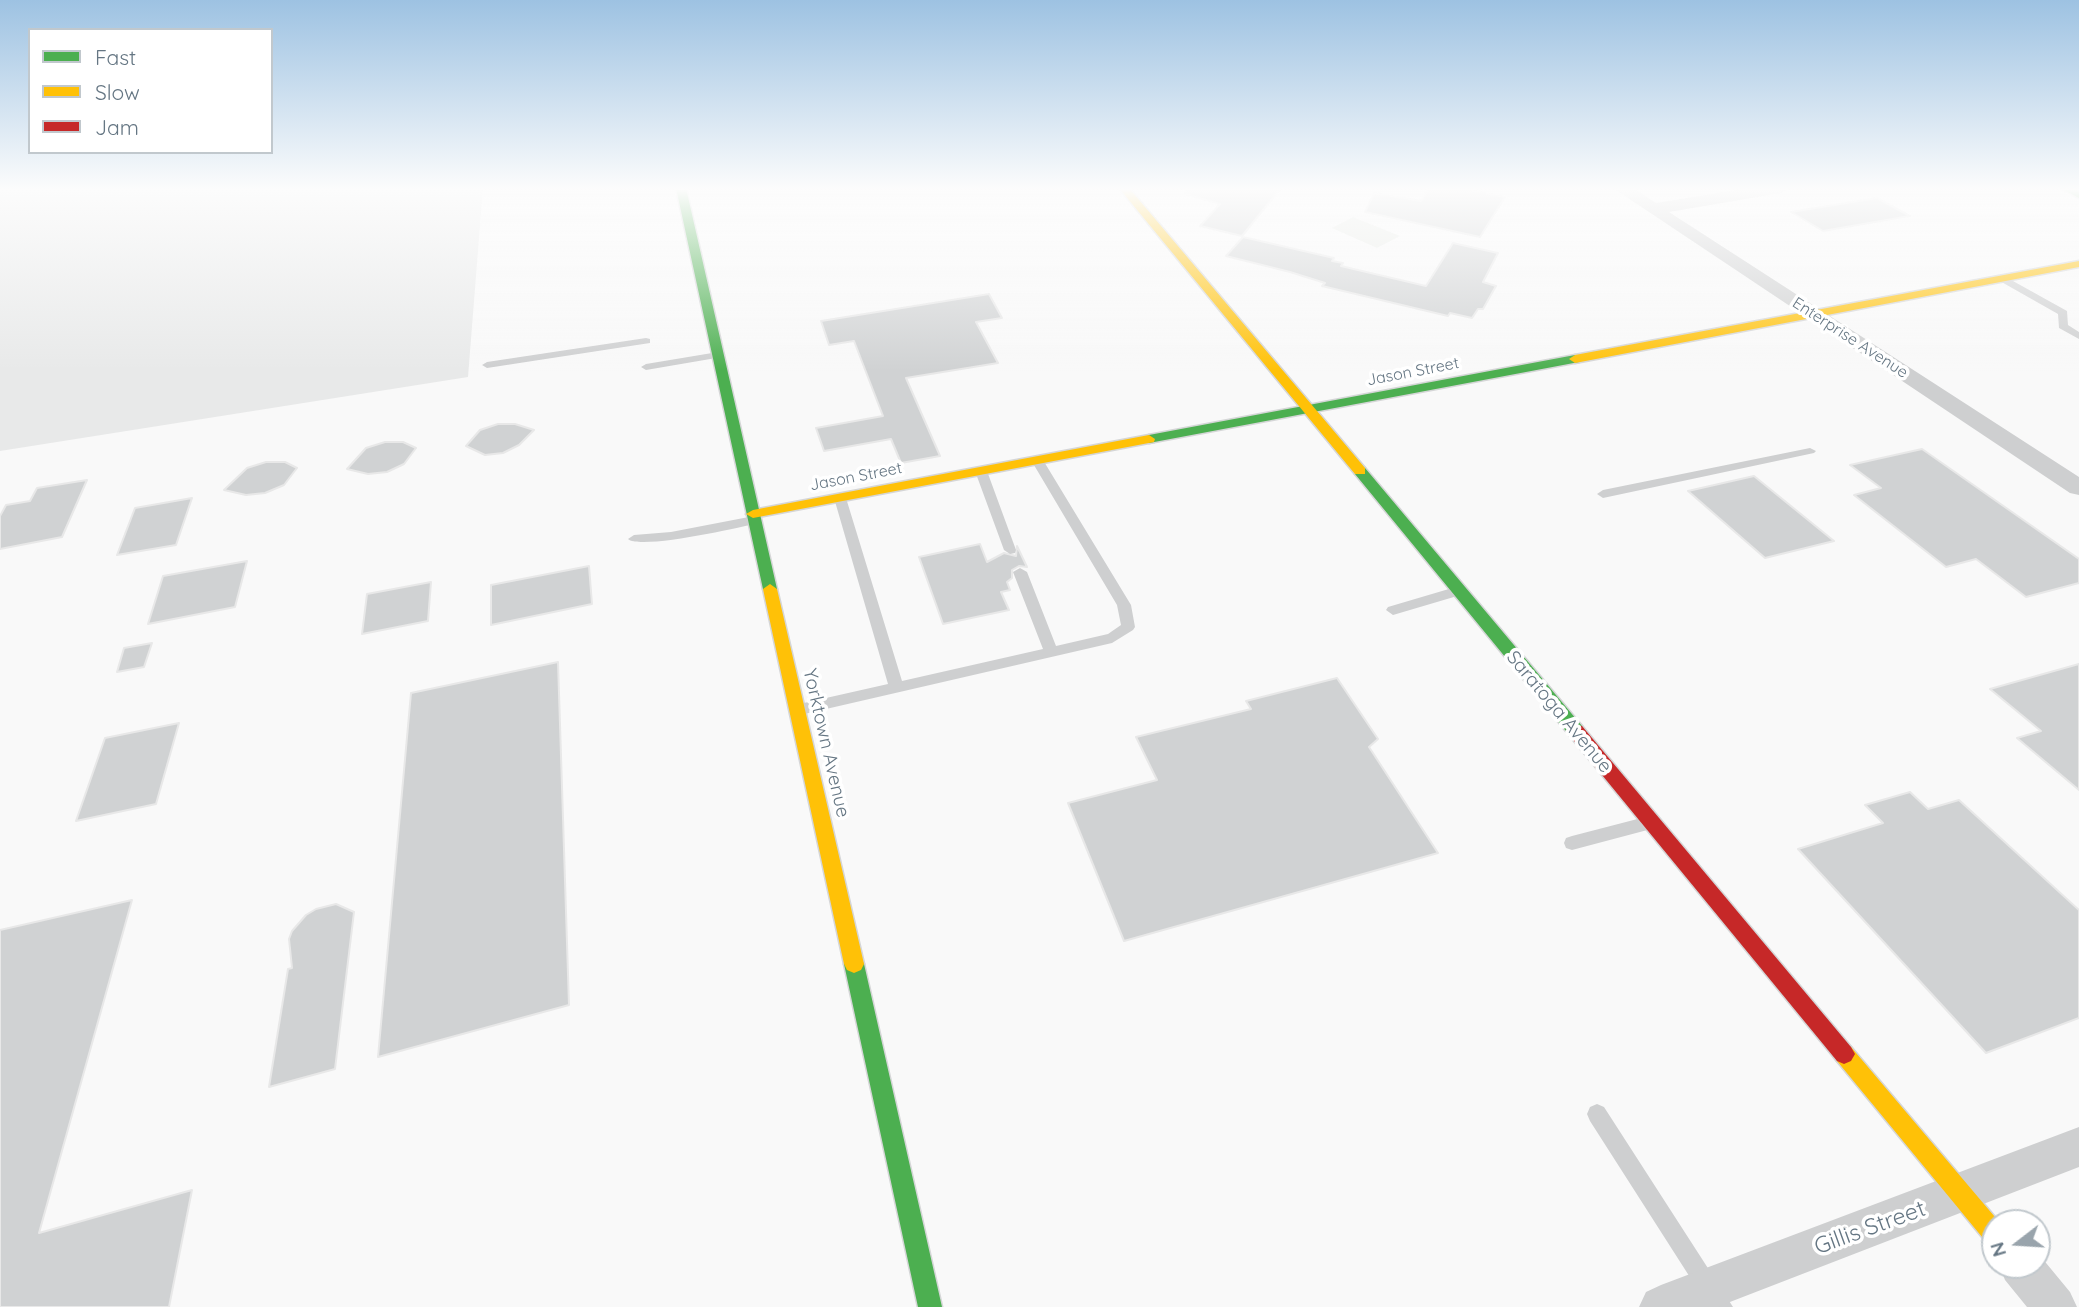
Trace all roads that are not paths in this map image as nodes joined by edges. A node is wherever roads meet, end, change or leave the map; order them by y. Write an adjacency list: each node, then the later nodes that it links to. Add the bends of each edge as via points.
1 (695, 249): 9 (street, Yorktown Avenue)
2 (1174, 249): 12 (street, Saratoga Avenue)
3 (1714, 249): 6 (street, Enterprise Avenue)
4 (2079, 264): 5 (street, Jason Street)
5 (2001, 278): 6 (street, Jason Street); 7 (lane, via 2063,313 2063,326)
6 (1813, 314): 12 (street, Jason Street); 16 (street, Enterprise Avenue)
7 (2079, 336)
8 (646, 341): 10 (lane)
9 (718, 355): 11 (lane); 19 (street, Yorktown Avenue)
10 (487, 365)
11 (646, 367)
12 (1307, 410): 14 (street, Jason Street); 23 (street, Saratoga Avenue)
13 (1810, 451): 17 (lane)
14 (1037, 460): 15 (street, Jason Street); 25 (lane, via 1124,605 1128,627 1112,638)
15 (981, 471): 18 (street, Jason Street); 21 (lane)
16 (2079, 488)
17 (1603, 494)
18 (839, 498): 19 (street, Jason Street); 26 (lane)
19 (754, 517): 20 (lane, via 671,536); 27 (street, Yorktown Avenue)
20 (634, 539)
21 (1010, 550)
22 (1020, 572): 25 (lane)
23 (1460, 591): 24 (lane); 28 (street, Saratoga Avenue)
24 (1393, 610)
25 (1051, 652): 26 (lane)
26 (896, 686): 27 (lane)
27 (797, 710): 36 (street, Yorktown Avenue)
28 (1651, 823): 29 (lane); 32 (street, Saratoga Avenue)
29 (1572, 843)
30 (1597, 1114): 35 (lane)
31 (2079, 1147): 32 (street, Gillis Street)
32 (1961, 1194): 33 (street, Saratoga Avenue); 35 (street, Gillis Street)
33 (1981, 1218)
34 (2032, 1279): 38 (street)
35 (1716, 1297): 37 (street, Gillis Street)
36 (930, 1307)
37 (1661, 1307)
38 (2055, 1307)

